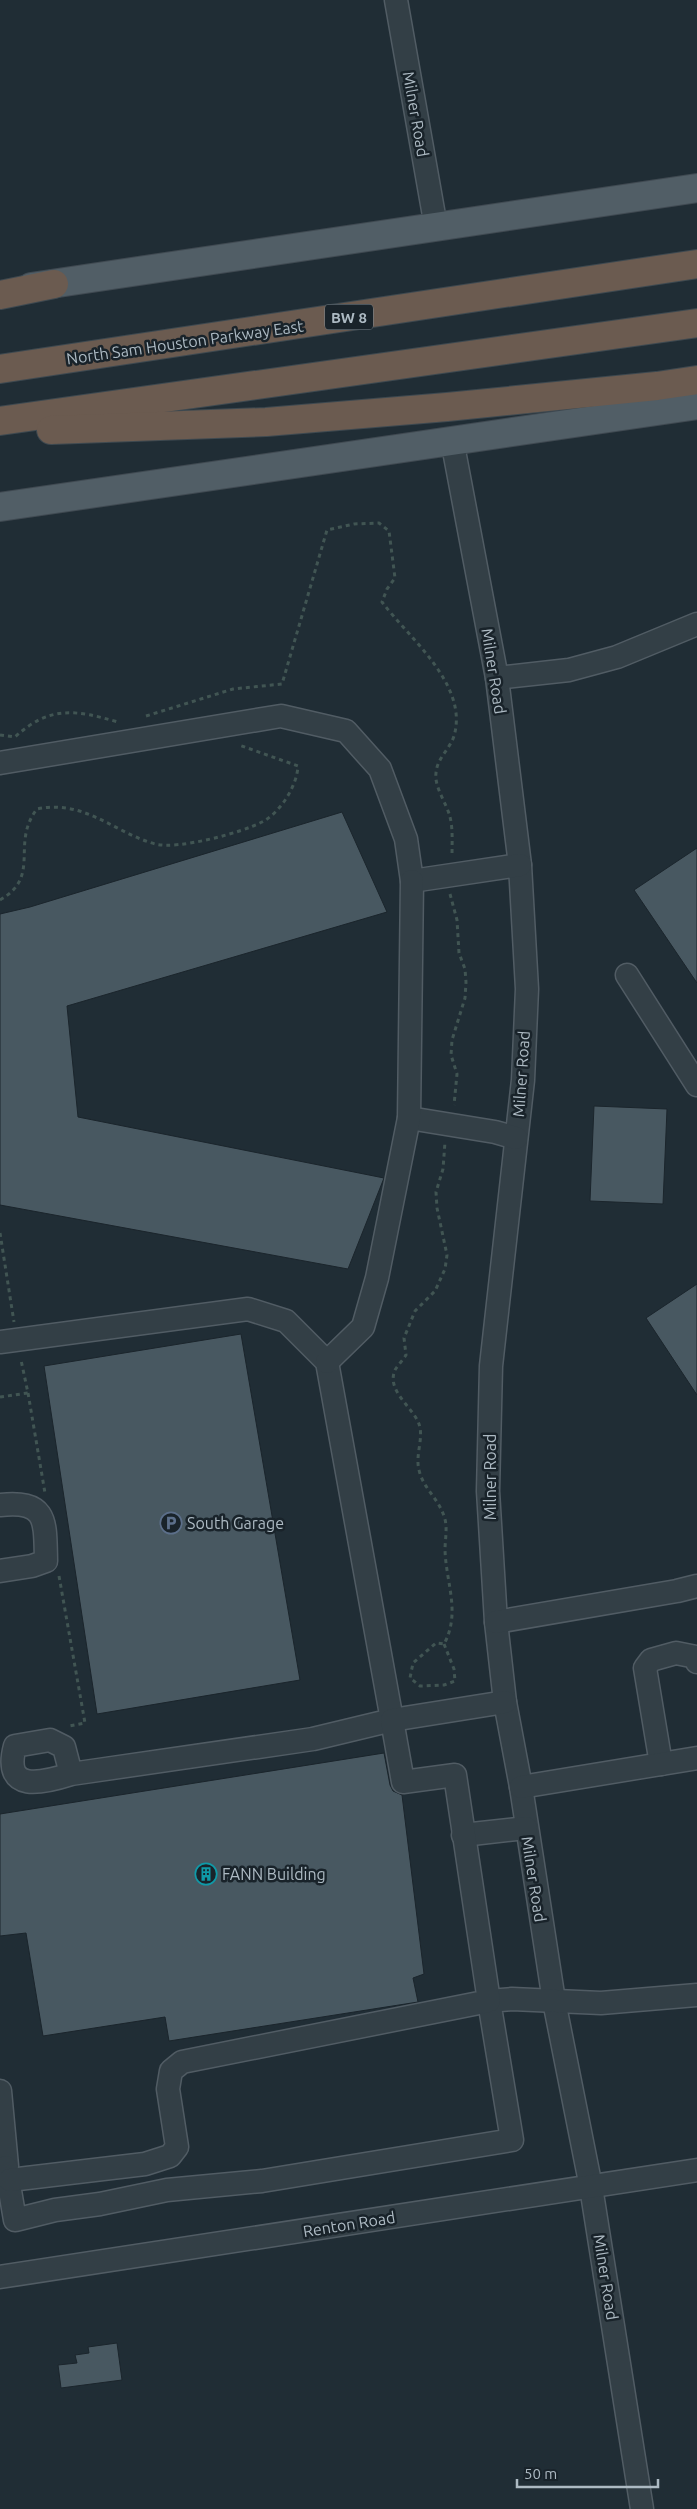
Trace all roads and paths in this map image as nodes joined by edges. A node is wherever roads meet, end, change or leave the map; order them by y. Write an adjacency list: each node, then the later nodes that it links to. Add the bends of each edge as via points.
1 (396, 0): 3 (street, Milner Road)
2 (697, 188): 3 (main road)
3 (436, 227): 5 (main road)
4 (697, 264): 8 (highway, North Sam Houston Parkway East / BW 8)
5 (54, 284): 6 (highway)
6 (0, 293)
7 (697, 323): 11 (highway)
8 (0, 369)
9 (697, 380): 12 (highway, via 447,407 266,422)
10 (697, 406): 13 (main road)
11 (0, 422)
12 (0, 432)
13 (452, 440): 14 (main road); 16 (street, Milner Road)
14 (0, 506)
15 (697, 624): 16 (street, via 617,657 569,670)
16 (497, 678): 23 (street, Milner Road)
17 (138, 720): 19 (path, via 161,711)
18 (120, 722): 20 (path, via 57,712 27,726 15,737)
19 (188, 732): 22 (street); 24 (street, via 281,716 346,731 380,769 406,839)
20 (0, 735)
21 (234, 744): 25 (path, via 298,766 290,791 263,822 200,842 156,845 73,808 54,805 37,809 25,831 25,869 21,881)
22 (0, 763)
23 (520, 865): 24 (street); 29 (street, Milner Road, via 527,989 523,1080)
24 (412, 881): 28 (street)
25 (0, 900)
26 (627, 975): 27 (street)
27 (697, 1085)
28 (409, 1118): 29 (street); 31 (street, via 377,1278 362,1327)
29 (516, 1138): 38 (street, Milner Road, via 491,1366 488,1491)
30 (0, 1342): 31 (street, via 248,1309 286,1321)
31 (327, 1362): 43 (street)
32 (28, 1393): 33 (path)
33 (46, 1500)
34 (0, 1505): 36 (street, via 31,1506 40,1513 45,1528 46,1561)
35 (58, 1568): 44 (path, via 85,1723)
36 (0, 1571)
37 (697, 1586): 38 (street)
38 (496, 1622): 42 (street, Milner Road)
39 (444, 1644): 41 (path, via 455,1681)
40 (697, 1662): 46 (street, via 696,1657 676,1653 650,1660 645,1668)
41 (420, 1686)
42 (505, 1702): 43 (street); 48 (street, Milner Road)
43 (392, 1720): 47 (street, via 313,1739); 50 (street, via 403,1782 455,1775)
44 (66, 1726)
45 (697, 1758): 46 (street)
46 (661, 1764): 48 (street)
47 (71, 1774)
48 (521, 1787): 49 (street, Milner Road)
49 (526, 1828): 50 (street); 53 (street, Milner Road)
50 (463, 1835): 52 (street)
51 (697, 1995): 53 (street, via 601,2003)
52 (488, 2000): 53 (street); 56 (street, via 182,2062 171,2071 168,2089 177,2147 170,2156 146,2164); 56 (street, via 512,2140 262,2181 167,2190 15,2220)
53 (554, 2000): 57 (street, Milner Road)
54 (0, 2091): 56 (street)
55 (697, 2170): 57 (street, Renton Road)
56 (6, 2171)
57 (591, 2187): 58 (street, Renton Road); 59 (street, Milner Road)
58 (0, 2277)
59 (642, 2509)

